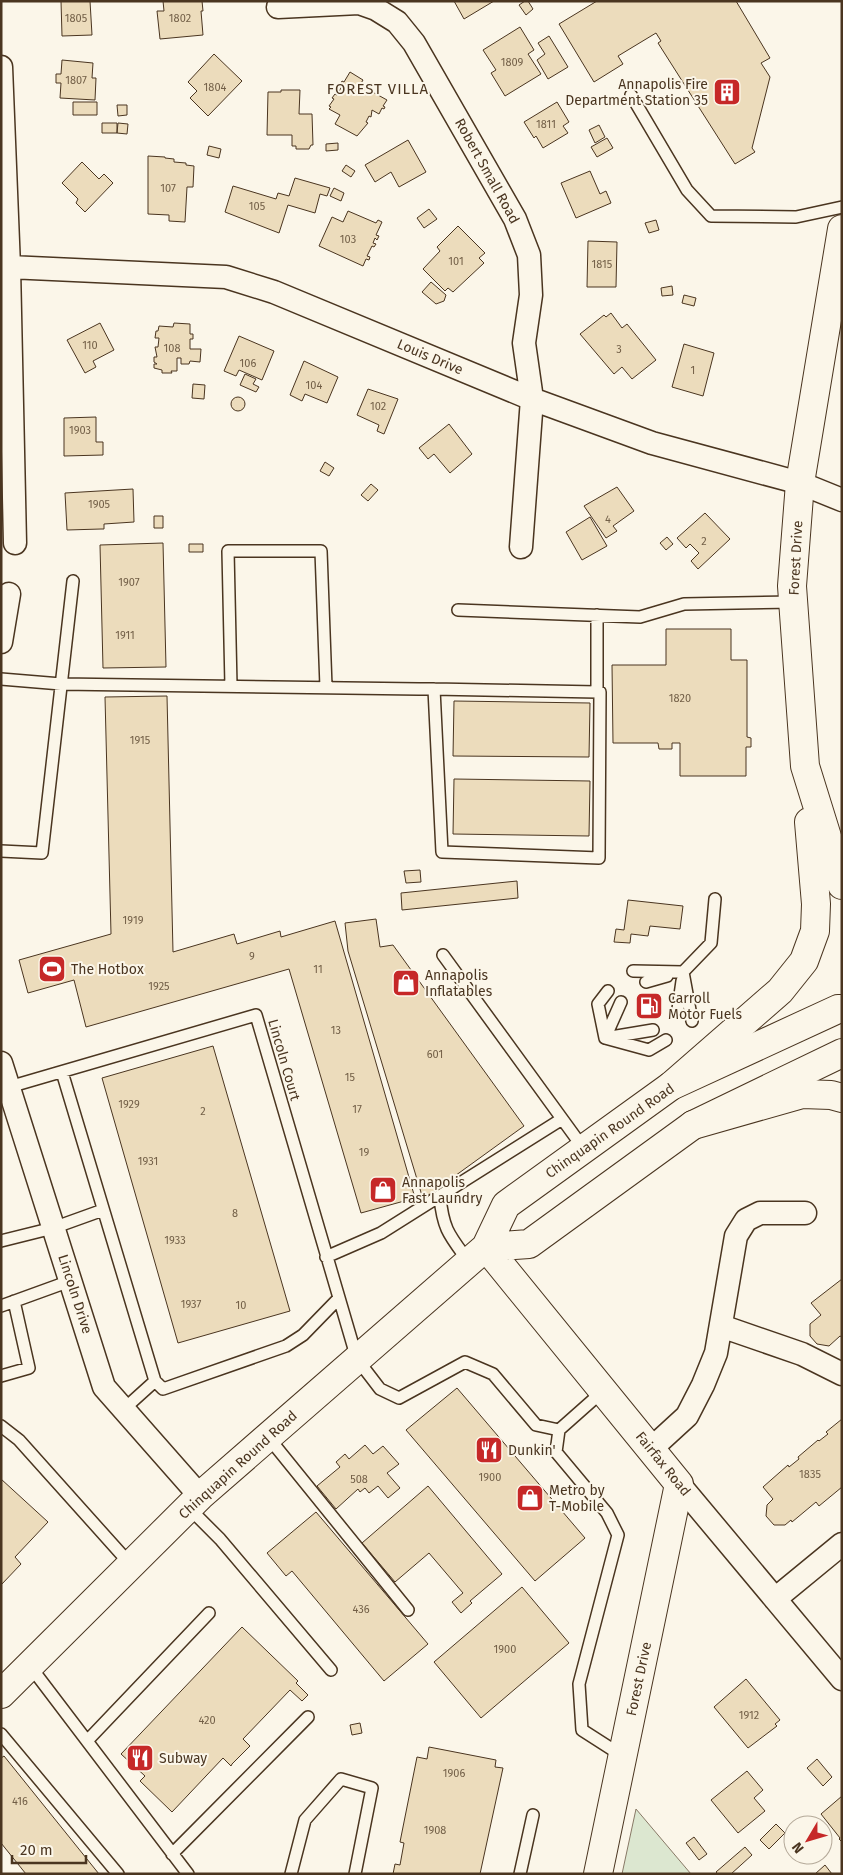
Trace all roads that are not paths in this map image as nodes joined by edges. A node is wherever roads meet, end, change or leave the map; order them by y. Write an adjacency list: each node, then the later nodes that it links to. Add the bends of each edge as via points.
1 (278, 7): 7 (street, Robert Small Road, via 359,3 397,22 414,43 515,219 529,255 530,295 524,343)
2 (1, 67): 6 (street)
3 (631, 94): 4 (lane, via 687,190 711,216 796,217)
4 (842, 207)
5 (842, 230): 8 (main road, Forest Drive)
6 (9, 267): 7 (street, Louis Drive, via 226,277 274,292); 10 (street)
7 (532, 399): 8 (street, Louis Drive, via 652,443); 11 (street, Robert Small Road)
8 (800, 483): 9 (street, Louis Drive); 14 (main road, Forest Drive, via 792,586)
9 (842, 500)
10 (15, 543)
11 (521, 547)
12 (73, 581): 19 (lane)
13 (9, 594): 17 (street)
14 (794, 602): 16 (lane, via 684,604 640,617); 24 (main road, Forest Drive)
15 (458, 610): 16 (lane)
16 (596, 615): 23 (lane)
17 (1, 642)
18 (1, 679): 19 (lane)
19 (61, 684): 20 (lane); 25 (lane, via 42,853)
20 (231, 686): 21 (lane); 21 (lane, via 228,551 321,551)
21 (326, 687): 22 (lane)
22 (434, 689): 23 (lane); 23 (lane, via 442,852 599,858 600,692)
23 (596, 692)
24 (805, 766): 26 (main road, Forest Drive); 43 (main road, via 816,904 815,932 804,961 780,991)
25 (1, 851)
26 (842, 885)
27 (715, 899): 30 (lane, via 711,943)
28 (443, 955): 46 (lane)
29 (633, 971): 30 (lane)
30 (683, 972): 31 (lane); 34 (lane); 36 (lane)
31 (646, 982)
32 (608, 992): 38 (lane, via 598,1004)
33 (621, 1002): 38 (lane)
34 (678, 1009)
35 (842, 1009): 43 (main road, Chinquapin Round Road)
36 (692, 1021)
37 (653, 1030): 38 (lane)
38 (605, 1038): 39 (lane, via 649,1050)
39 (666, 1040)
40 (842, 1054): 47 (main road)
41 (1, 1063): 44 (street, Lincoln Drive)
42 (62, 1072): 44 (lane, Lincoln Court); 50 (lane); 55 (lane, Lincoln Court, via 256,1015)
43 (671, 1086): 48 (main road, Chinquapin Round Road)
44 (9, 1087): 52 (street, Lincoln Drive)
45 (842, 1098): 47 (main road, via 802,1094)
46 (562, 1118): 48 (lane); 49 (lane)
47 (693, 1125): 54 (main road, via 529,1244)
48 (584, 1149): 54 (main road, Chinquapin Round Road, via 506,1205)
49 (440, 1197): 54 (lane, via 446,1229); 55 (lane, via 380,1233)
50 (103, 1210): 52 (lane); 64 (lane)
51 (805, 1213): 60 (street, via 760,1213 746,1220 736,1236)
52 (54, 1228): 53 (lane); 56 (street, Lincoln Drive)
53 (1, 1241)
54 (477, 1254): 61 (main road, Chinquapin Round Road); 65 (main road, Fairfax Road)
55 (326, 1256): 57 (lane, Lincoln Court)
56 (70, 1281): 58 (lane); 66 (street, Lincoln Drive, via 104,1387)
57 (339, 1298): 61 (lane, Lincoln Court); 64 (lane, via 303,1335 286,1346 163,1389)
58 (14, 1301): 59 (lane); 63 (lane, via 29,1368)
59 (1, 1306)
60 (721, 1326): 62 (street, via 802,1354); 70 (street, via 716,1353 687,1416)
61 (357, 1359): 68 (lane, via 380,1389 399,1398 465,1362 493,1374 536,1425); 69 (main road, Chinquapin Round Road)
62 (842, 1374)
63 (1, 1376)
64 (155, 1381): 66 (lane)
65 (603, 1391): 68 (lane); 70 (main road, Fairfax Road)
66 (124, 1409): 72 (street, Lincoln Drive)
67 (1, 1426): 74 (lane, via 20,1440)
68 (559, 1430): 85 (lane, via 556,1452 607,1513 618,1535 579,1684 582,1730)
69 (268, 1437): 72 (main road, Chinquapin Round Road); 76 (lane)
70 (651, 1450): 71 (main road, Fairfax Road)
71 (679, 1484): 75 (street, Fairfax Road); 85 (main road, Forest Drive)
72 (195, 1502): 74 (main road, Chinquapin Round Road); 79 (lane, via 220,1539)
73 (842, 1544): 75 (street)
74 (131, 1565): 78 (main road, Chinquapin Round Road)
75 (775, 1598): 80 (street, Fairfax Road)
76 (408, 1610)
77 (209, 1613): 84 (lane)
78 (30, 1666): 81 (main road, Chinquapin Round Road); 84 (lane)
79 (331, 1670)
80 (842, 1679)
81 (2, 1692)
82 (308, 1717): 87 (lane)
83 (1, 1734): 88 (lane)
84 (87, 1741): 87 (lane)
85 (623, 1756): 93 (main road, Forest Drive)
86 (533, 1815): 92 (lane)
87 (172, 1854): 89 (lane)
88 (118, 1874)
89 (188, 1874)
90 (291, 1874): 91 (lane, via 305,1820 341,1779 372,1788)
91 (355, 1874)
92 (520, 1874)
93 (598, 1874)

